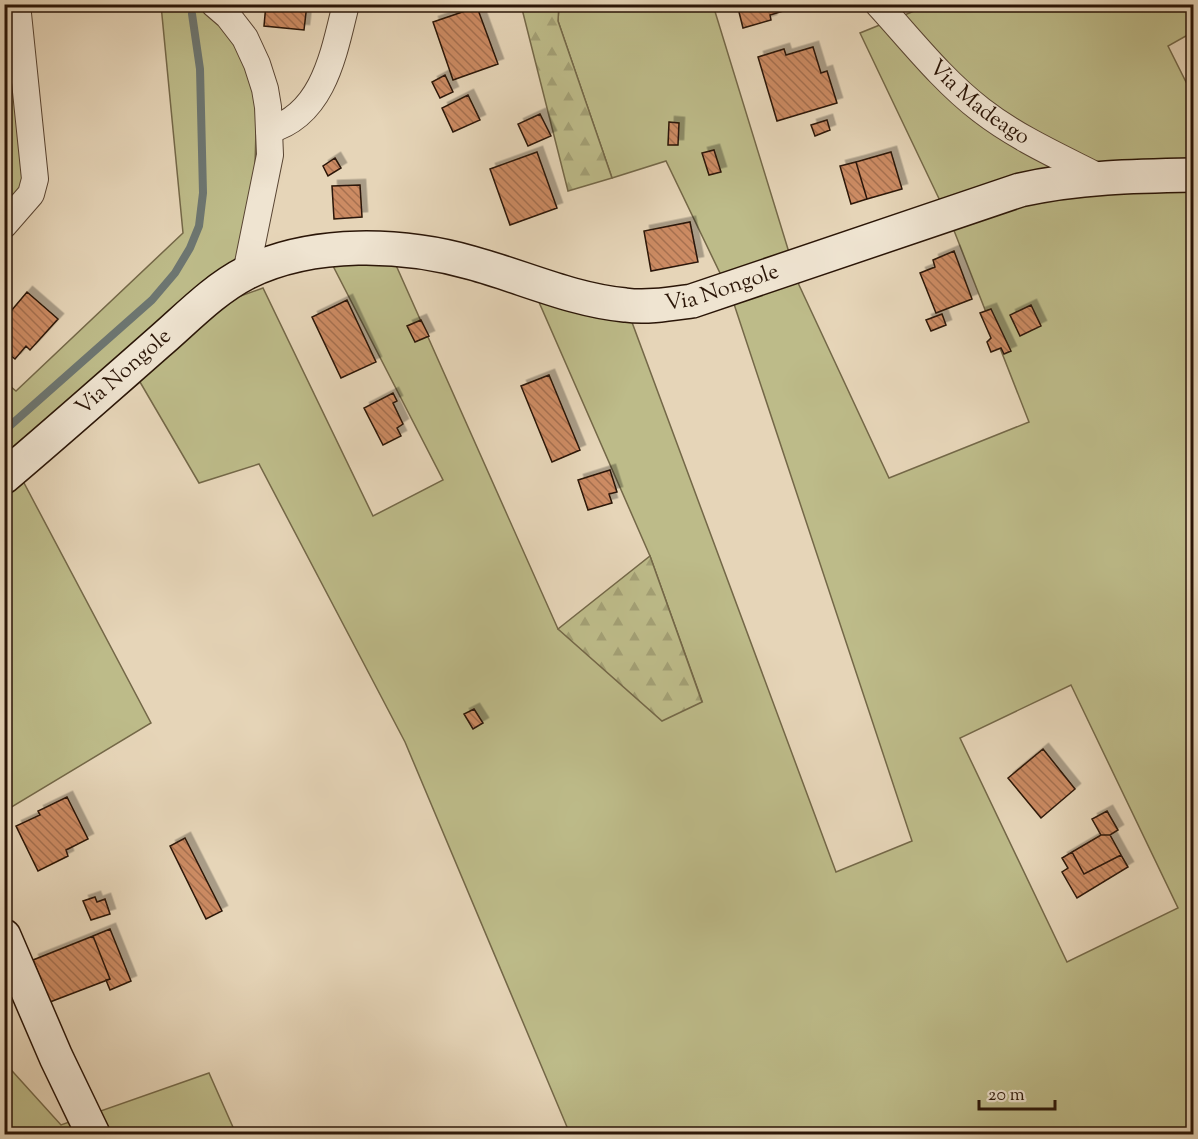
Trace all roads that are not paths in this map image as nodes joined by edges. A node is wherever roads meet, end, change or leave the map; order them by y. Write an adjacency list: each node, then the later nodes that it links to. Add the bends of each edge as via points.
1 (17, 4): 8 (street, via 35,179 31,194)
2 (214, 4): 5 (street, via 245,38 257,64 265,89)
3 (346, 4): 5 (street, via 332,62 315,95 293,120)
4 (878, 4): 7 (street, Via Madeago, via 981,111)
5 (269, 130): 9 (street, via 270,155)
6 (1194, 175): 7 (street, Via Nongole)
7 (1101, 178): 9 (street, Via Nongole, via 1020,190 692,301 669,304 627,306 605,302 472,263 396,248 339,249 276,261)
8 (4, 225)
9 (246, 273): 10 (street, Via Nongole, via 202,304)
10 (4, 477)
11 (4, 936): 12 (street)
12 (93, 1134)

